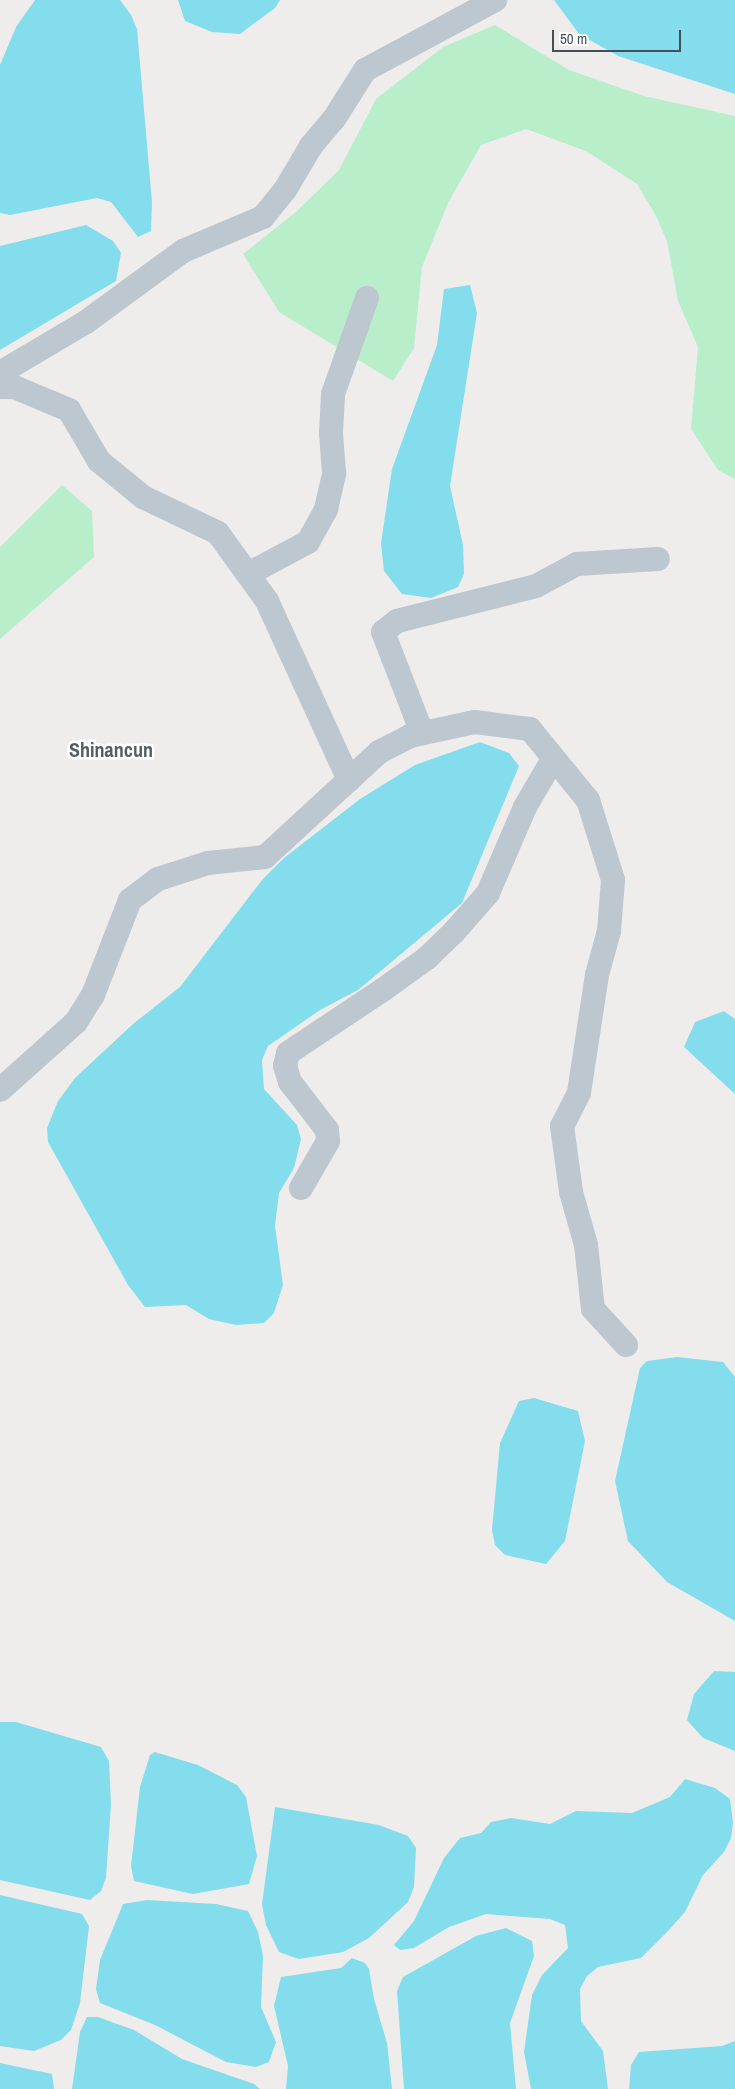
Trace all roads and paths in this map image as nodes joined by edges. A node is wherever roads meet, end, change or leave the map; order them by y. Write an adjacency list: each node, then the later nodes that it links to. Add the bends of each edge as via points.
1 (495, 0): 3 (street, via 365,70 334,119 311,146 285,190 263,217 183,251 86,322)
2 (367, 298): 6 (street, via 333,394 334,473 326,509 308,542)
3 (0, 373)
4 (0, 387): 6 (street, via 14,387 69,410 98,461 143,497 218,533)
5 (658, 559): 7 (street, via 577,564 536,586 397,622 383,632)
6 (248, 574): 9 (street, via 268,601)
7 (422, 733): 8 (street, via 475,722 530,729); 9 (street, via 379,752)
8 (553, 760): 11 (street, via 525,807 488,894 454,932 391,984 288,1053 285,1066 290,1082 327,1130 328,1141); 12 (street, via 588,800 613,880 609,931 597,975 579,1093 562,1126 571,1192 586,1244 592,1309)
9 (349, 780): 10 (street, via 265,857 208,863 158,879 130,900 93,994 76,1022)
10 (0, 1090)
11 (300, 1188)
12 (626, 1345)

